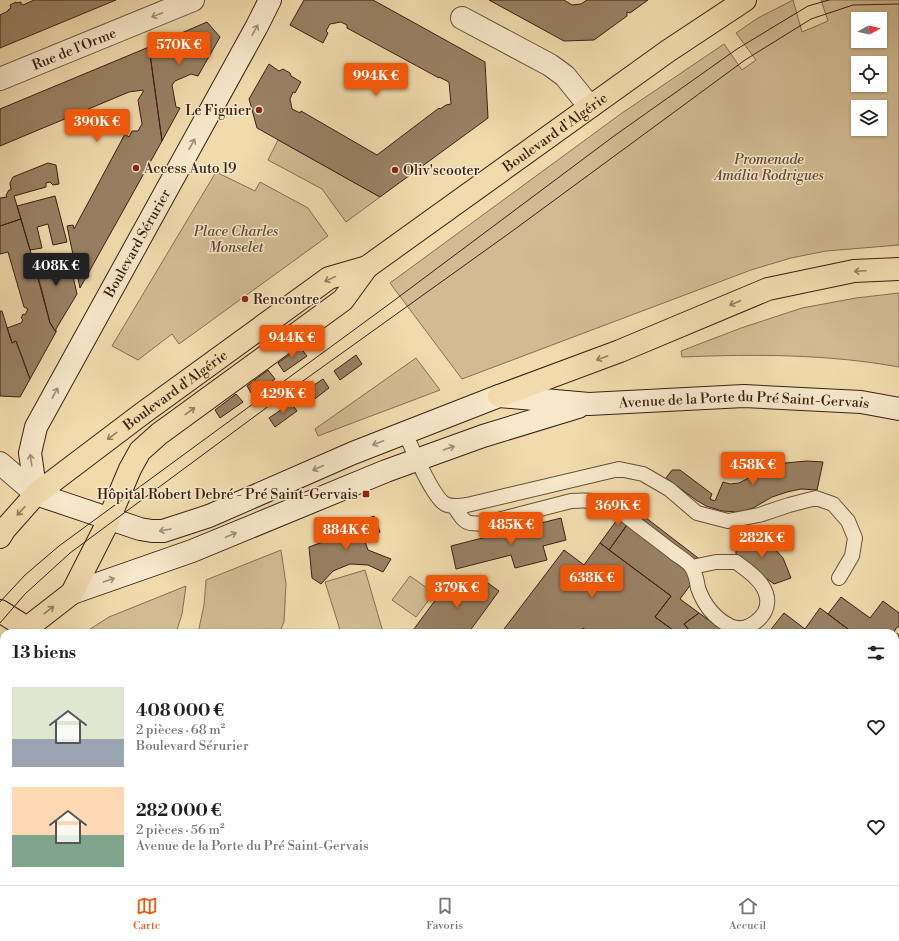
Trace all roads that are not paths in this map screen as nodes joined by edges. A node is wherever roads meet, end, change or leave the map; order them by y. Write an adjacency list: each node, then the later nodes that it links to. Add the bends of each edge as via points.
1 (191, 0): 5 (street, Rue de l'Orme, one-way to 5)
2 (270, 0): 15 (street, Boulevard Sérurier, one-way to 2, via 30,453 36,427)
3 (745, 0): 6 (main road, Boulevard d'Algérie, via 668,51)
4 (462, 18): 6 (street, via 550,65 565,76)
5 (0, 79)
6 (590, 108): 7 (main road, Boulevard d'Algérie)
7 (367, 267): 15 (main road, Boulevard d'Algérie, one-way to 15, via 329,278); 17 (main road, Boulevard d'Algérie, one-way to 7, via 130,468 140,451 159,434 343,300)
8 (899, 269): 9 (main road, one-way to 9, via 854,271 768,289 620,351)
9 (499, 396): 10 (street, Avenue de la Porte du Pré Saint-Gervais); 12 (street, Avenue de la Porte du Pré Saint-Gervais)
10 (589, 404): 11 (street, Avenue de la Porte du Pré Saint-Gervais, via 744,396 861,402); 13 (street, Avenue de la Porte du Pré Saint-Gervais, one-way to 10, via 483,436)
11 (899, 409)
12 (406, 433): 13 (lane); 17 (street, Avenue de la Porte du Pré Saint-Gervais, one-way to 17, via 353,453 209,516 174,528 152,531)
13 (417, 460): 16 (lane, via 437,497); 21 (street, Avenue de la Porte du Pré Saint-Gervais, one-way to 13, via 198,548)
14 (0, 463): 15 (street)
15 (36, 494): 17 (street, Avenue de la Porte du Pré Saint-Gervais); 18 (main road, Boulevard d'Algérie, one-way to 18)
16 (454, 506): 19 (lane, via 464,522 472,524 486,523 571,501 585,500 608,504); 20 (lane, via 619,469 643,474 669,489 697,514 728,521 759,515 788,504 816,498 833,504 848,521 855,538 852,556)
17 (110, 519): 21 (main road)
18 (2, 532)
19 (692, 567): 19 (lane, via 707,608 716,617 732,627 744,628 762,616 767,606 765,591 757,580 736,562 716,562)
20 (839, 578)
21 (72, 593): 24 (main road, one-way to 21)
22 (0, 610): 23 (main road)
23 (24, 629)
24 (26, 629)

